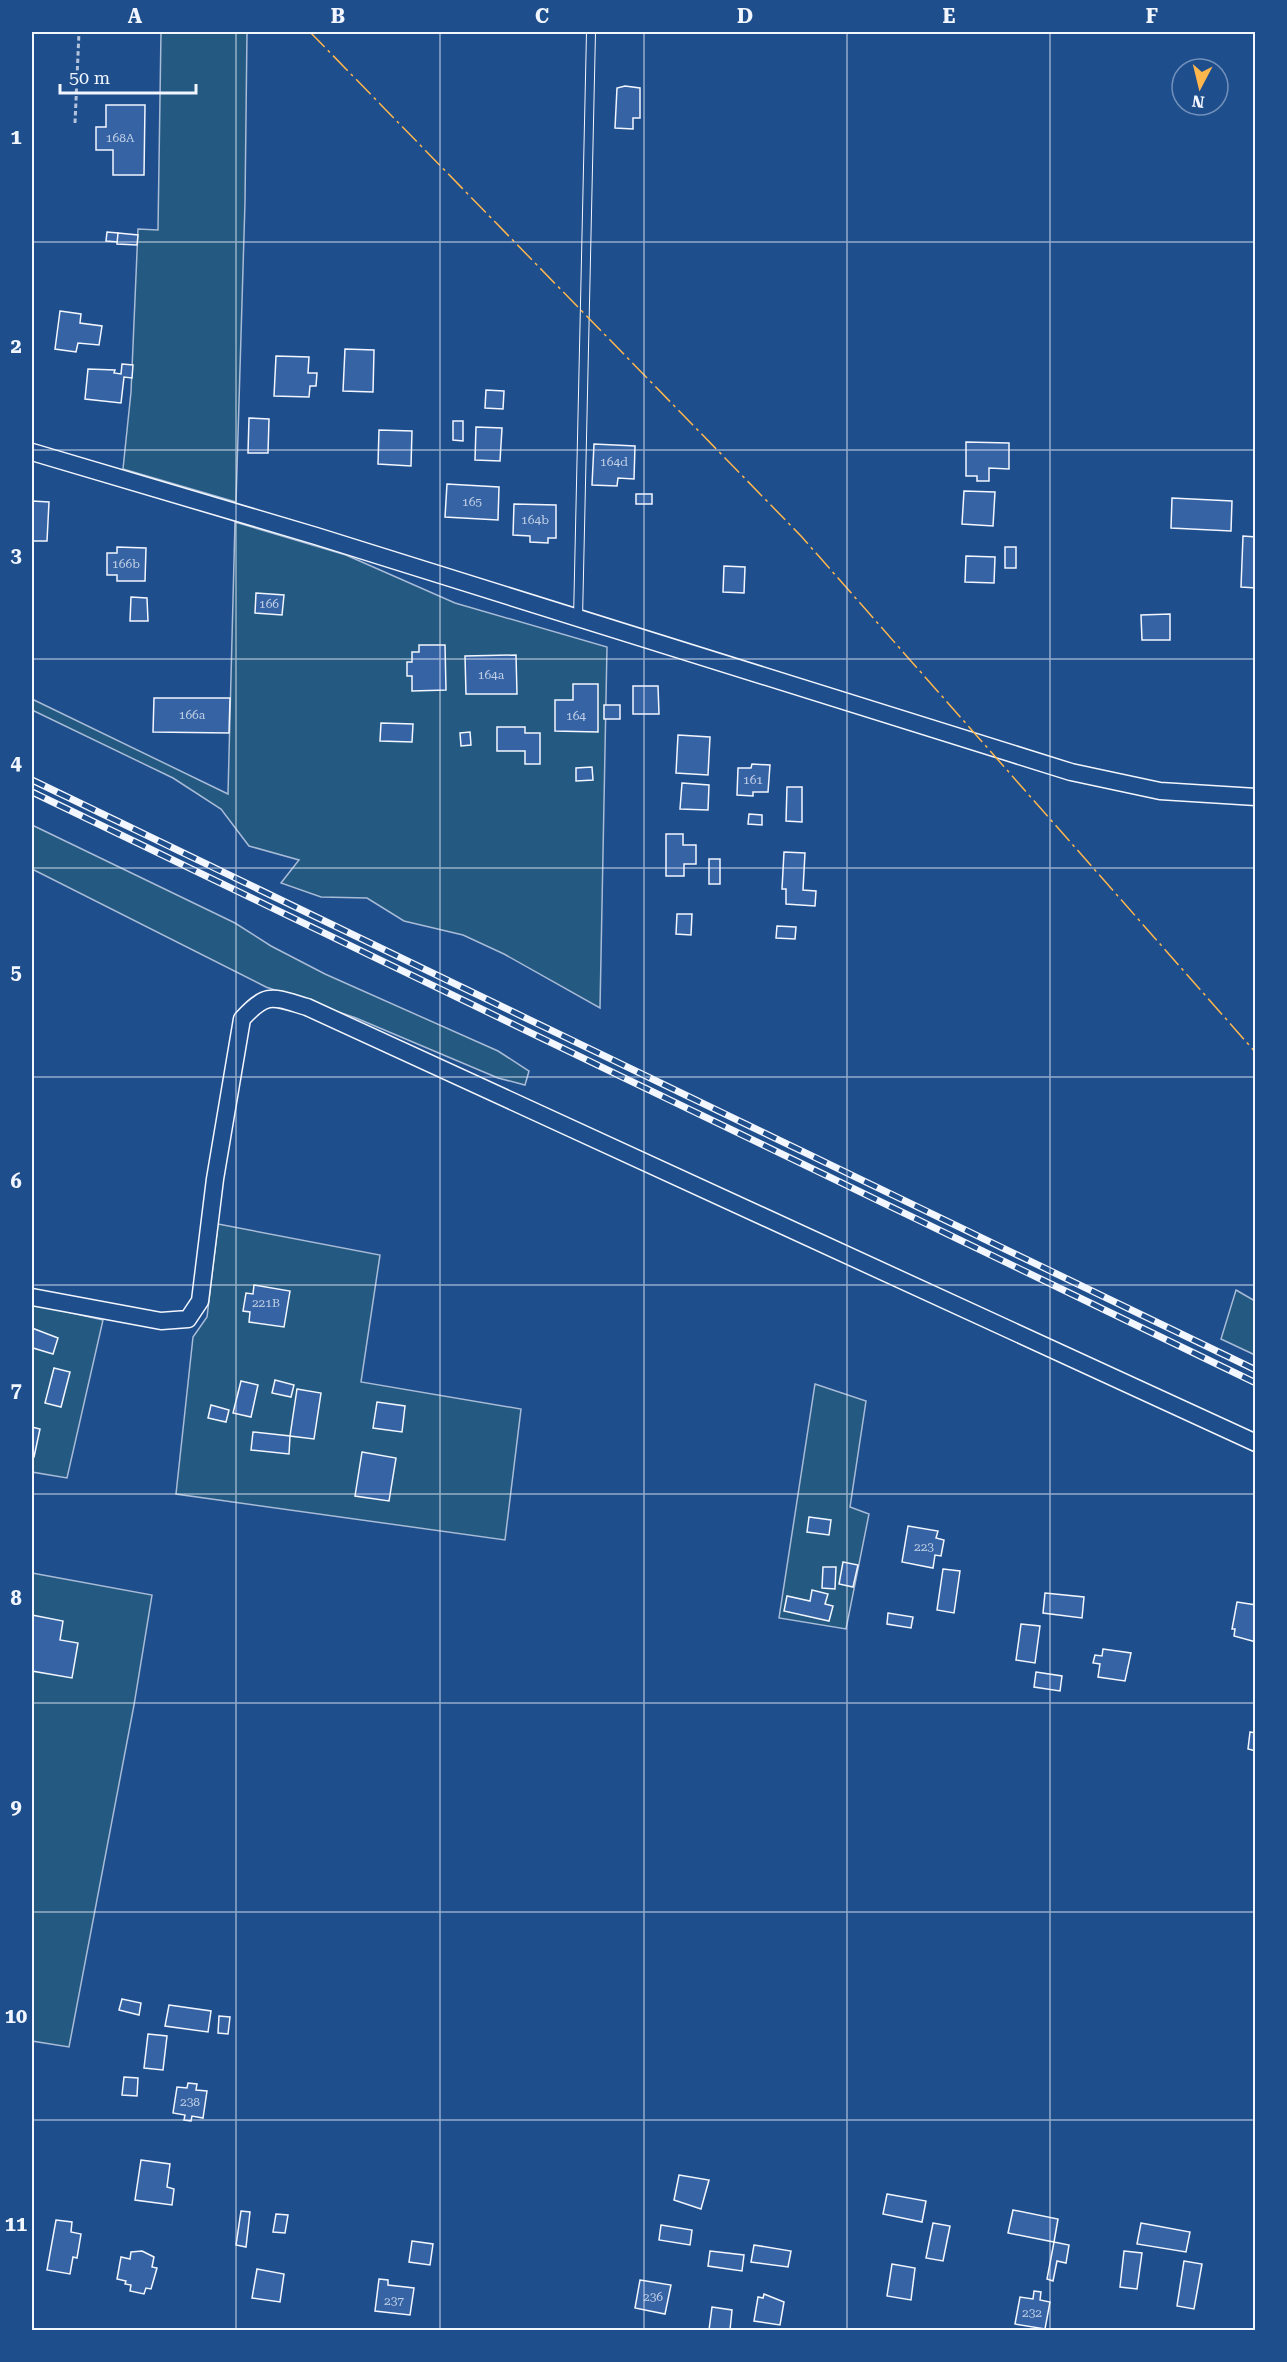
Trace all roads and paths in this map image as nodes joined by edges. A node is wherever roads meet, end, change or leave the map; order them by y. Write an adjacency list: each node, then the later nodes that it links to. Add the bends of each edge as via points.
1 (79, 32): 3 (path)
2 (591, 32): 5 (lane)
3 (75, 123)
4 (32, 452): 5 (street)
5 (578, 619): 6 (street, via 1081,775 1160,791)
6 (1256, 797)
7 (32, 1297): 8 (street, via 151,1320 188,1319 200,1301 214,1179 242,1019 258,1002 276,998 307,1007)
8 (1256, 1443)

